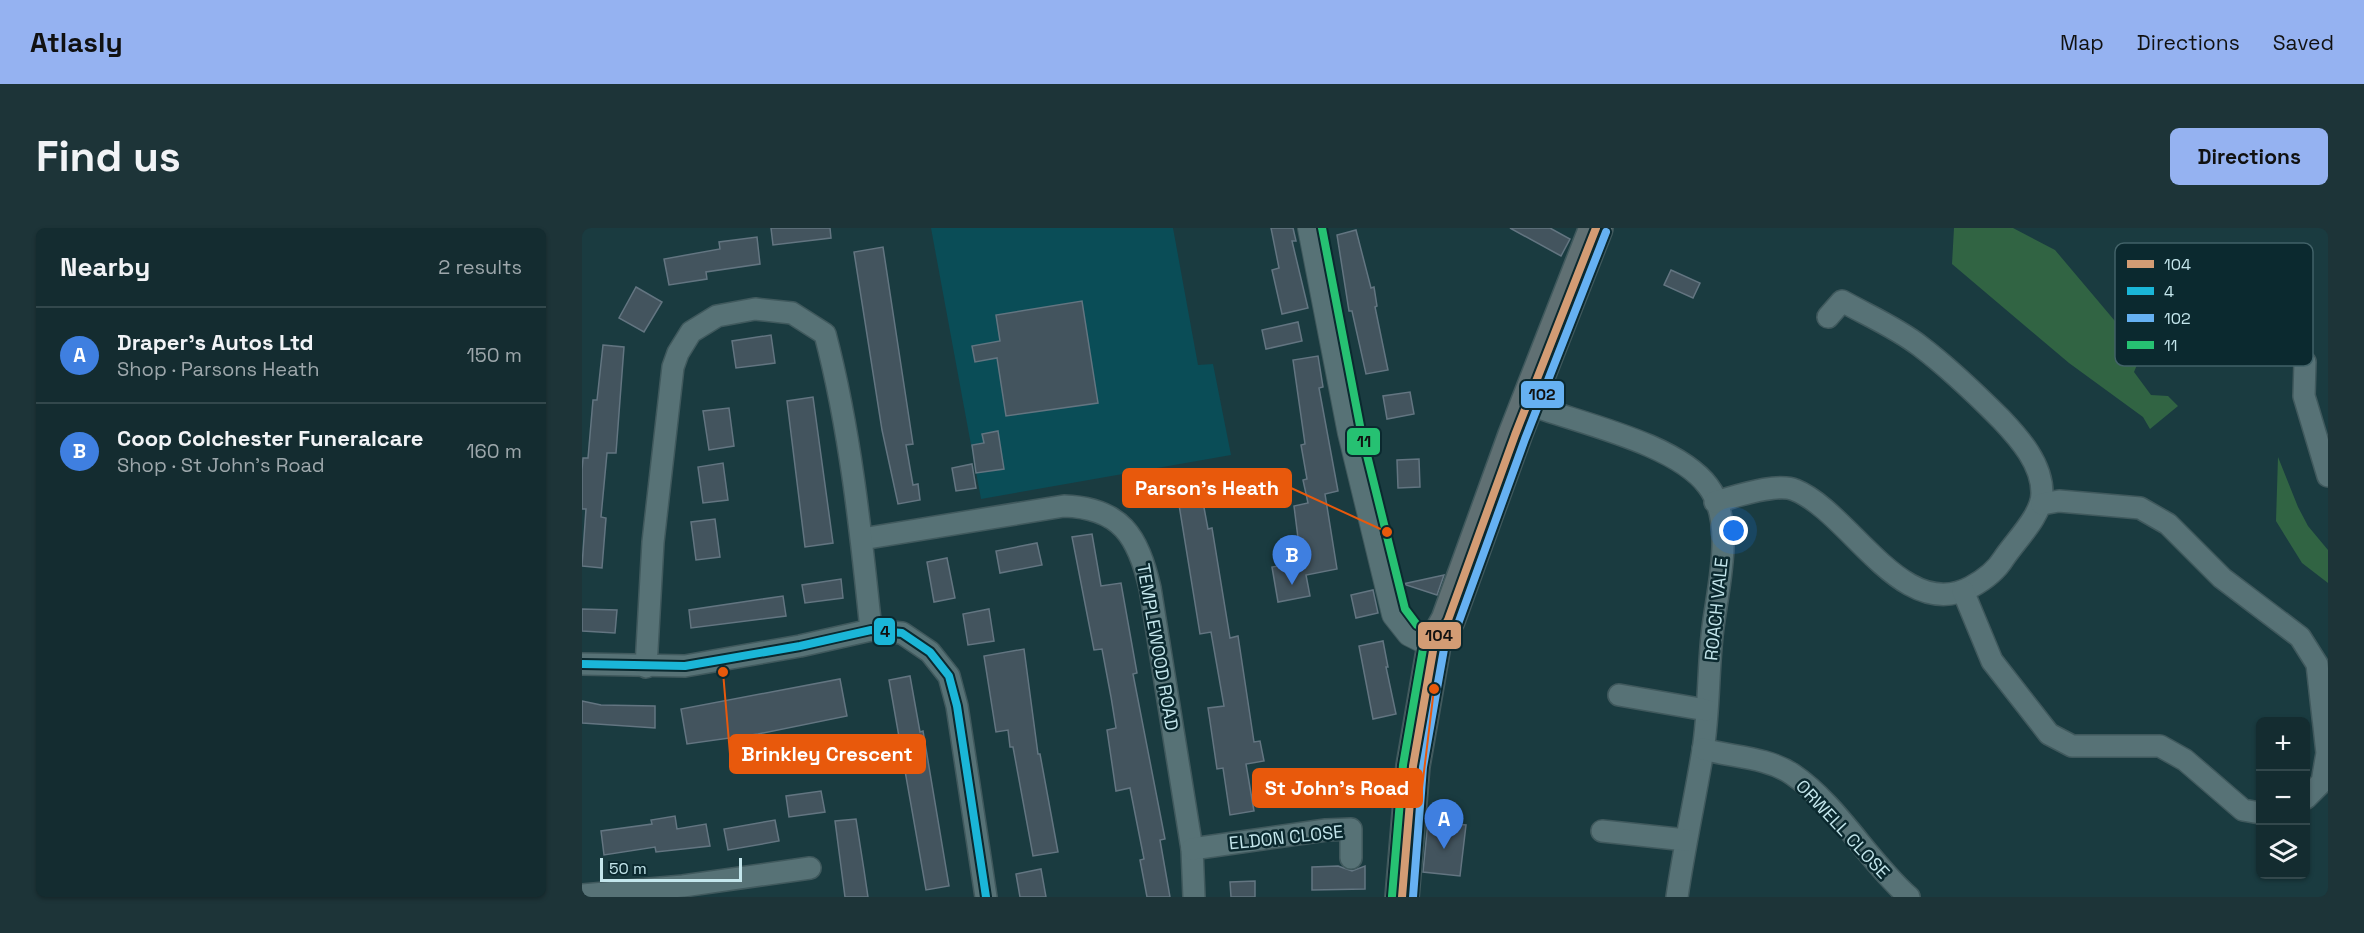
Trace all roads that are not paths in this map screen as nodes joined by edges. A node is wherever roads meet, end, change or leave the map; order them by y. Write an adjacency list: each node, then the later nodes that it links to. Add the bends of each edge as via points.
1 (1311, 228): 12 (street, via 1351,433 1395,614 1410,633)
2 (1596, 228): 5 (main road)
3 (1828, 317): 8 (street, via 1842,301 1919,344 2017,435 2035,464 2042,486)
4 (2305, 366): 6 (street, via 2304,396)
5 (1528, 404): 7 (street, ROACH VALE, via 1634,440 1676,459 1708,486); 12 (main road, via 1448,620)
6 (2328, 476)
7 (1715, 502): 10 (street, via 1769,489 1794,489 1815,502 1909,586 1929,593 1953,595); 16 (street, ROACH VALE, via 1722,518 1722,555)
8 (2042, 504): 10 (street, via 1996,570); 18 (street, via 2059,501 2140,508 2168,524 2223,578 2300,637 2317,664 2327,753 2322,782)
9 (862, 539): 11 (street); 14 (street, via 835,372 825,334 792,313 755,309 717,316 691,332 673,367 653,542); 22 (street, TEMPLEWOOD ROAD, via 1064,506 1089,507 1111,517 1131,536 1143,560 1150,588)
10 (1963, 591): 19 (street, via 1992,661 2049,734 2072,746 2160,746 2185,760 2243,810)
11 (872, 630): 14 (street, via 685,666); 27 (street, via 902,633 930,652 949,676)
12 (1434, 645): 29 (main road, via 1413,766)
13 (582, 664): 14 (street)
14 (646, 667)
15 (1619, 695): 16 (street)
16 (1706, 710): 17 (street, ROACH VALE)
17 (1703, 749): 21 (street, ROACH VALE); 31 (street, ORWELL CLOSE, via 1766,763 1791,773 1823,802)
18 (2310, 794)
19 (2256, 812)
20 (1602, 831): 21 (street)
21 (1686, 840): 30 (street, ROACH VALE)
22 (1192, 849): 23 (street, ELDON CLOSE, via 1351,829); 28 (street, TEMPLEWOOD ROAD)
23 (1351, 858)
24 (810, 868): 25 (street)
25 (684, 891): 26 (street)
26 (582, 895)
27 (986, 897)
28 (1194, 897)
29 (1402, 897)
30 (1677, 897)
31 (1909, 897)

